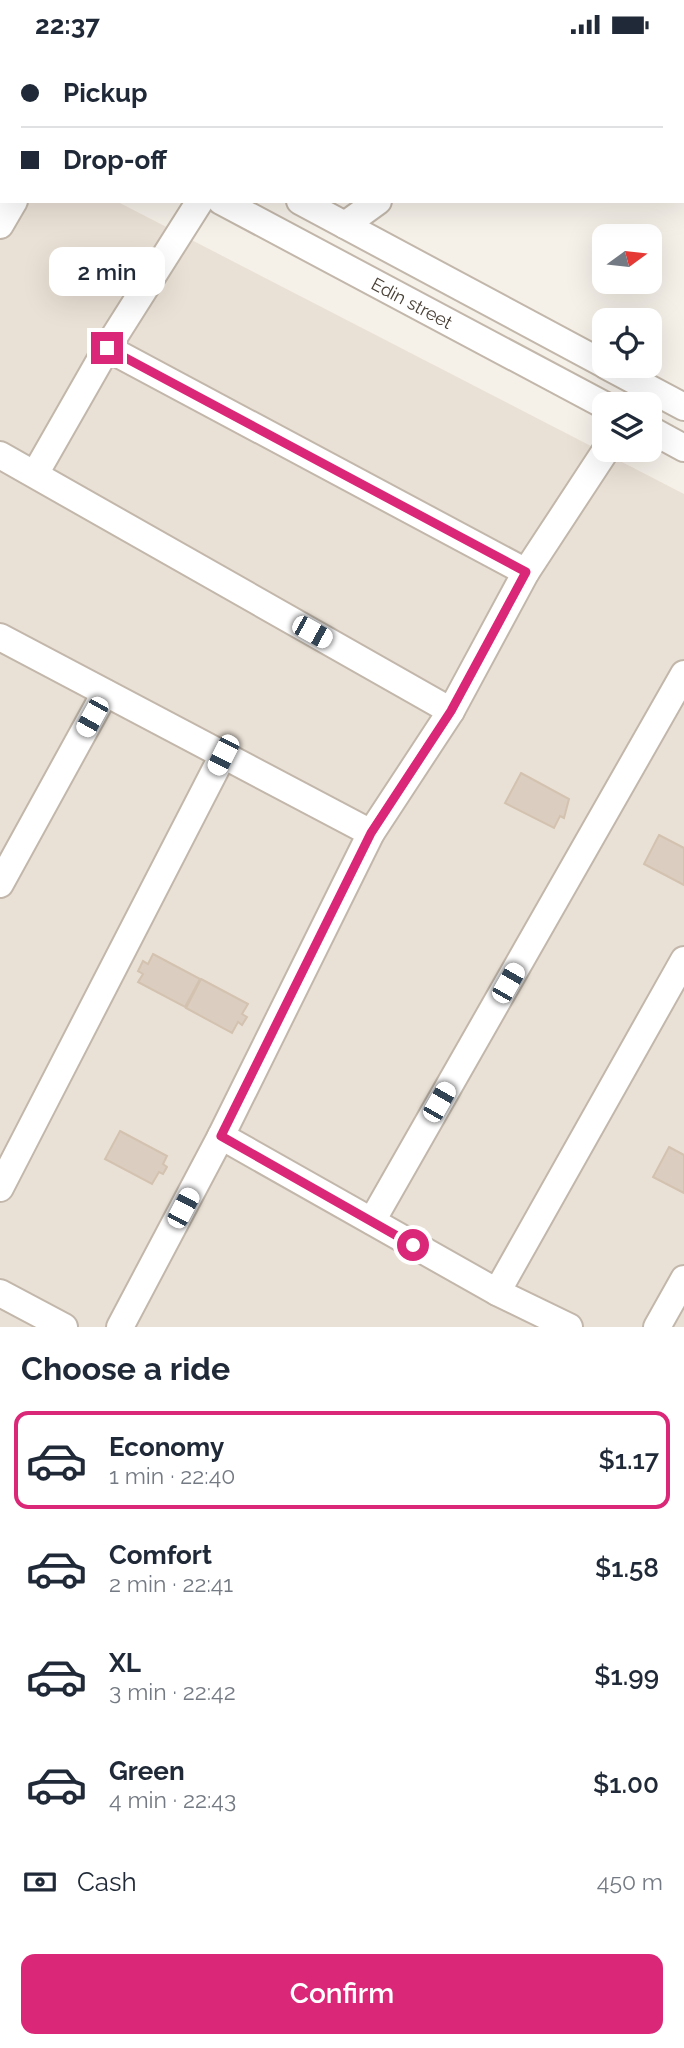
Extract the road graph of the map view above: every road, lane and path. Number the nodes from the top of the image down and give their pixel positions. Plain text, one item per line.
1 (13, 203) edge
2 (199, 203) edge
3 (225, 203) edge
4 (304, 203) edge
5 (375, 203) edge
6 (0, 225) edge
7 (345, 225) junction
8 (479, 297) junction
9 (476, 337) junction
10 (107, 348) junction
11 (592, 358) edge
12 (630, 378) edge
13 (592, 399) edge
14 (684, 407) edge
15 (662, 436) edge
16 (684, 448) edge
17 (0, 455) edge
18 (598, 462) edge
19 (34, 474) junction
20 (526, 572) junction
21 (0, 637) edge
22 (684, 674) edge
23 (105, 693) junction
24 (451, 711) junction
25 (223, 755) junction
26 (371, 833) junction
27 (0, 884) edge
28 (684, 960) edge
29 (221, 1136) junction
30 (0, 1188) edge
31 (372, 1221) junction
32 (684, 1279) edge
33 (497, 1291) junction
34 (0, 1293) edge
35 (64, 1327) edge
36 (120, 1327) edge
37 (569, 1327) edge
38 (657, 1327) edge

1 - 6 street
2 - 10 street
3 - 9 street, Edin street
4 - 7 street, Edin street
5 - 7 street
7 - 8 street, Edin street
8 - 9 street
8 - 11 street, Edin street
9 - 13 street, Edin street
10 - 19 street
10 - 20 street
12 - 14 street, Edin street
15 - 16 street
17 - 19 street
18 - 20 street
19 - 24 street
20 - 24 street
21 - 23 street
22 - 31 street
23 - 25 street
23 - 27 street
24 - 26 street
25 - 26 street
25 - 30 street
26 - 29 street
28 - 33 street
29 - 31 street
29 - 36 street
31 - 33 street
32 - 38 street
33 - 37 street
34 - 35 street

